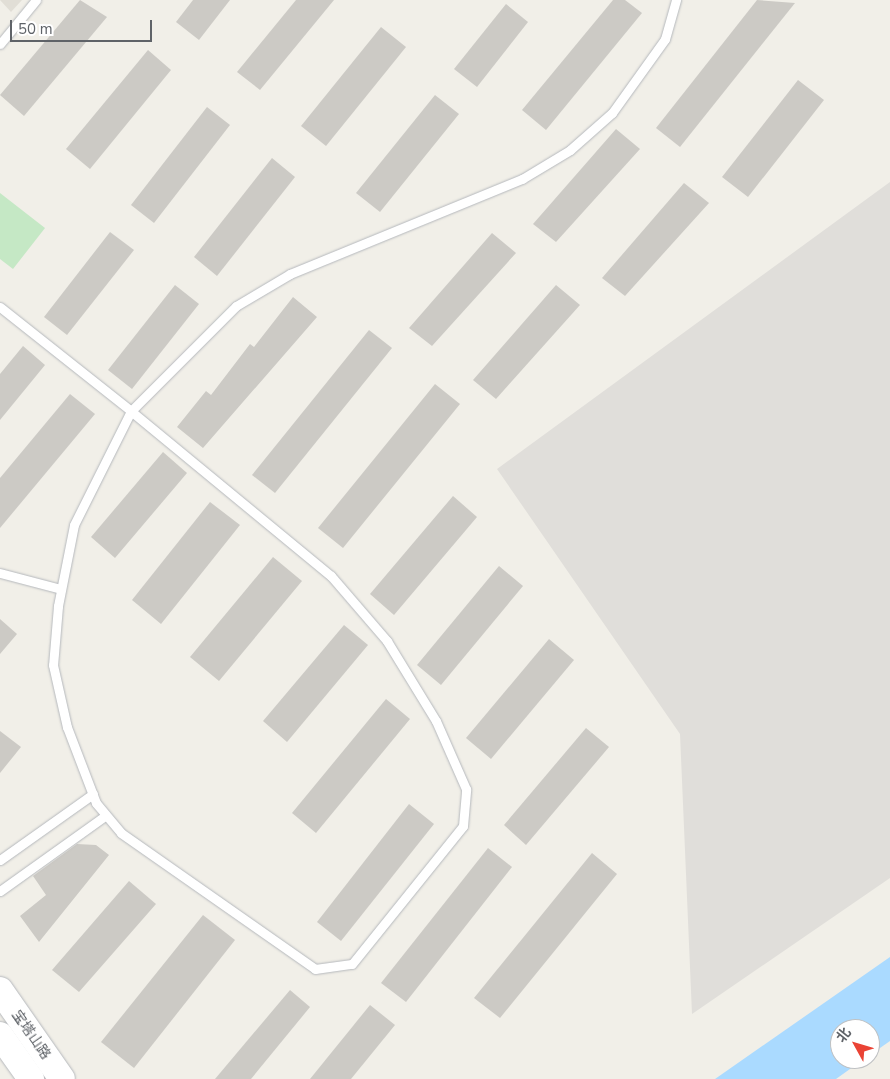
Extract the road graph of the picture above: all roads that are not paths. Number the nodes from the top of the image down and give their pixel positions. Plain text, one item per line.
1 (36, 0) edge
2 (676, 0) edge
3 (0, 44) edge
4 (0, 307) edge
5 (131, 411) junction
6 (0, 574) edge
7 (61, 589) junction
8 (93, 794) junction
9 (106, 815) junction
10 (0, 860) edge
11 (0, 892) edge
12 (0, 990) edge
13 (0, 1035) edge
14 (31, 1079) edge
15 (62, 1079) edge

1 - 3 lane
2 - 5 lane
4 - 5 lane
5 - 7 lane
5 - 9 lane
6 - 7 lane
7 - 8 lane
8 - 9 lane
8 - 10 lane
9 - 11 lane
12 - 15 street, 宝塔山路
13 - 14 street, 宝塔山路

